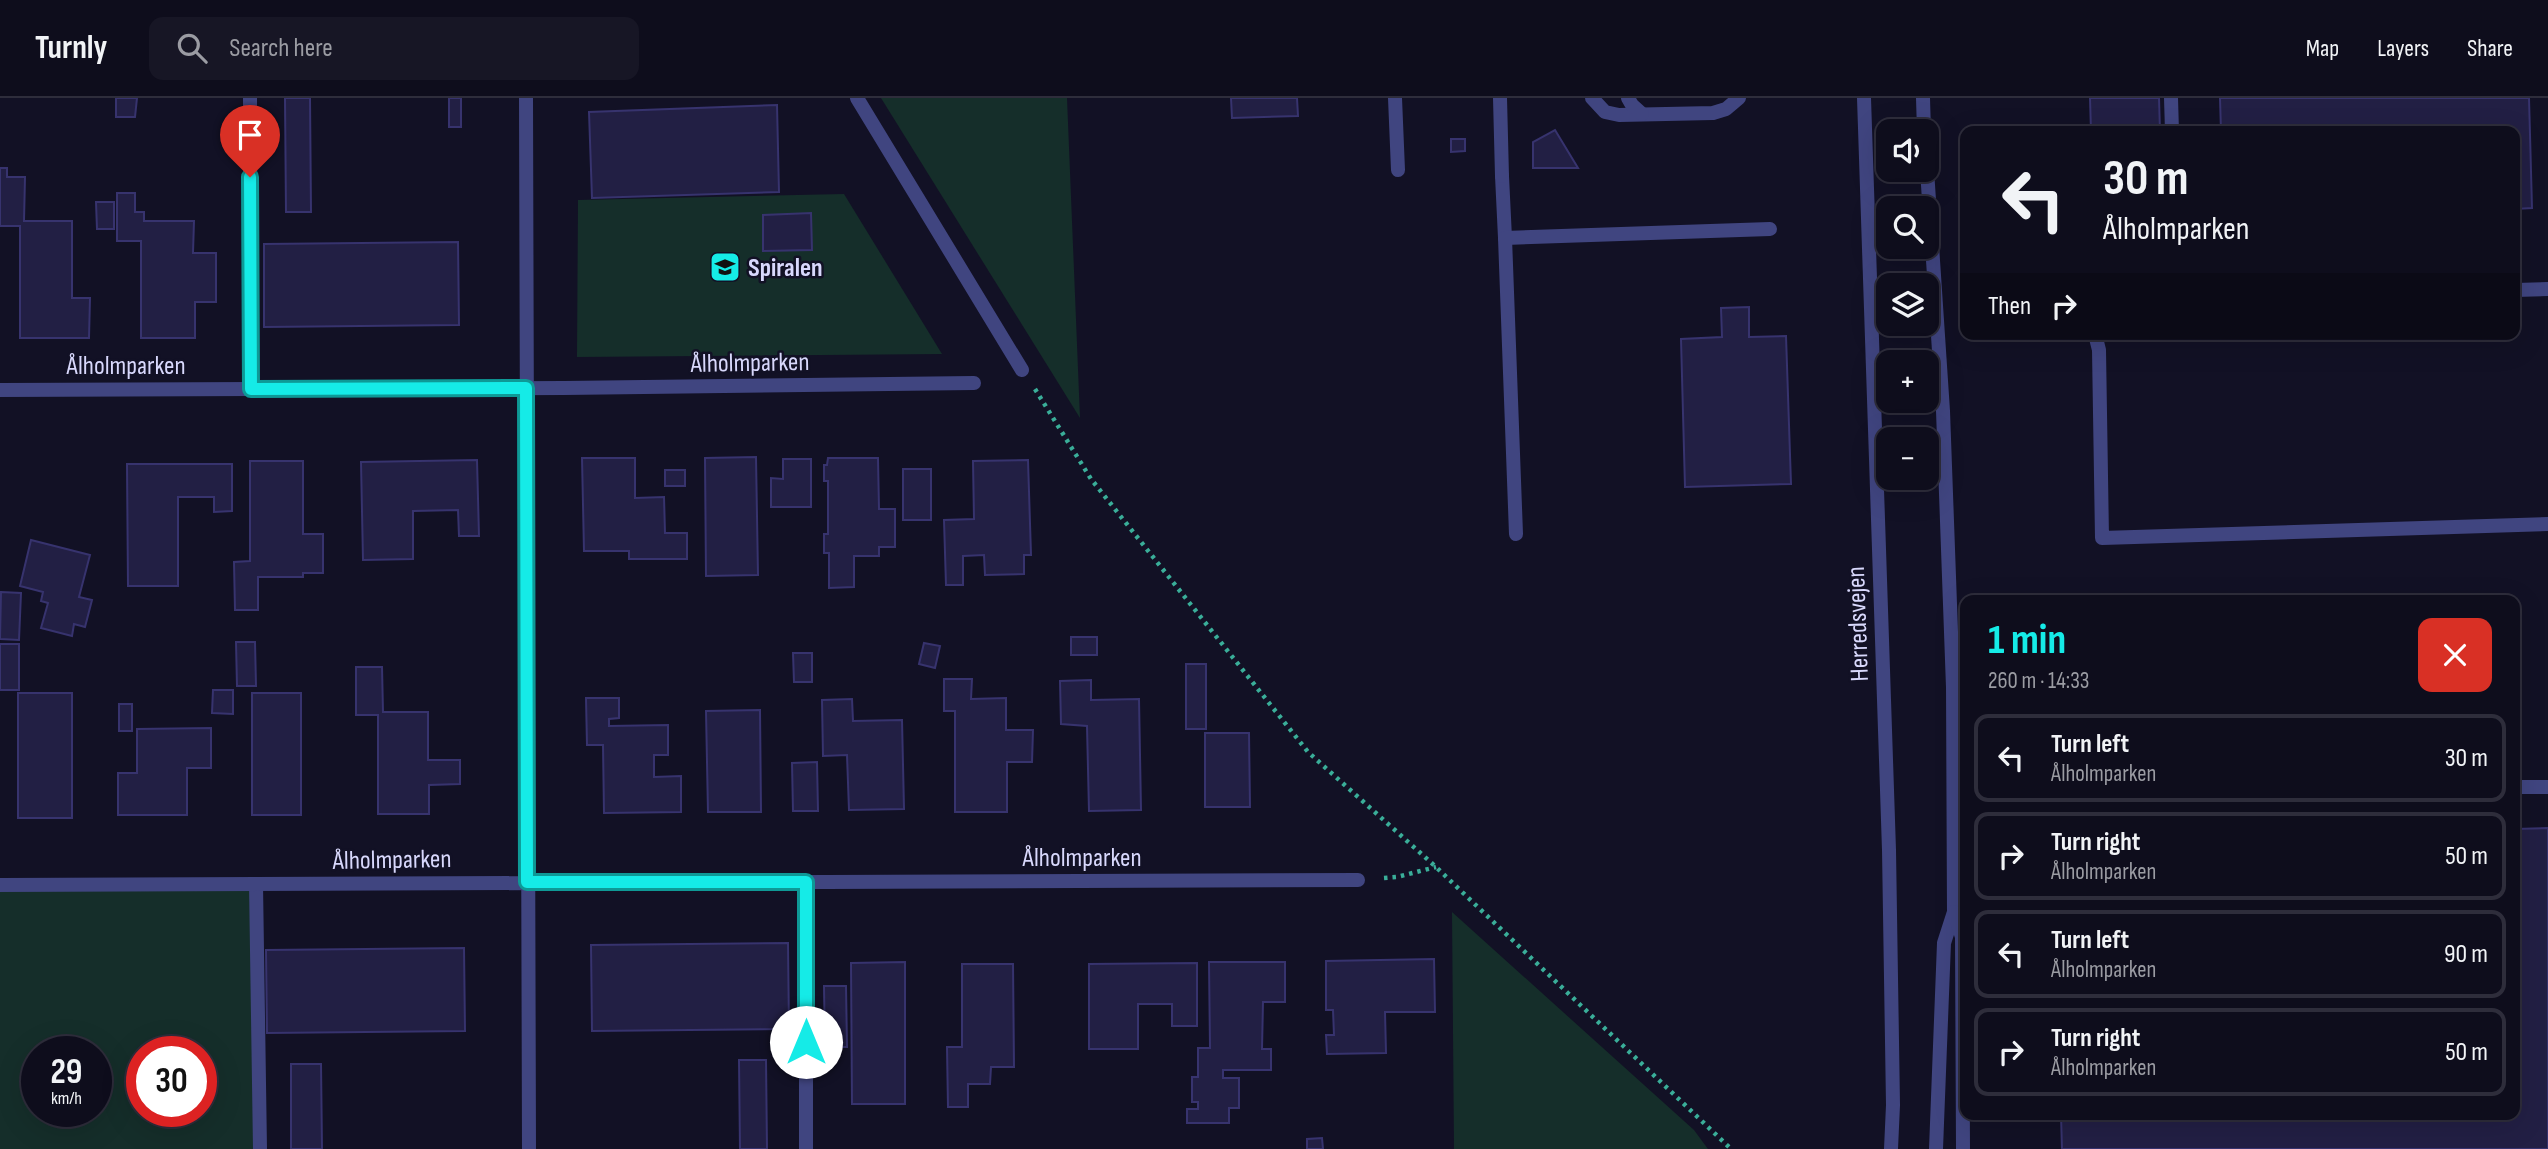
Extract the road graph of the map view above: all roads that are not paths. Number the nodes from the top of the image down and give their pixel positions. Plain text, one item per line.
1 (250, 98) edge
2 (526, 98) edge
3 (857, 98) edge
4 (1395, 98) edge
5 (1500, 98) edge
6 (1592, 98) edge
7 (1628, 98) edge
8 (1739, 98) edge
9 (1864, 98) edge
10 (1923, 98) edge
11 (2171, 98) edge
12 (1643, 114) junction
13 (1924, 119) edge
14 (2172, 126) edge
15 (1398, 170) dead end
16 (1928, 182) edge
17 (1770, 229) dead end
18 (1505, 238) junction
19 (2548, 289) edge
20 (2520, 290) edge
21 (2096, 340) edge
22 (1023, 370) road end
23 (974, 383) dead end
24 (526, 388) junction
25 (251, 389) junction
26 (0, 390) edge
27 (2548, 524) edge
28 (1517, 534) dead end
29 (2520, 787) edge
30 (2548, 787) edge
31 (1358, 880) road end
32 (527, 882) junction
33 (806, 882) junction
34 (256, 884) junction
35 (0, 885) edge
36 (1954, 912) junction
37 (1960, 931) edge
38 (1963, 1120) edge
39 (260, 1149) edge
40 (529, 1149) edge
41 (806, 1149) edge
42 (1891, 1149) edge
43 (1936, 1149) edge
44 (1963, 1149) edge

1 - 25 street
2 - 24 street
3 - 22 street
4 - 15 street
5 - 18 street
6 - 12 street
7 - 12 street
8 - 12 street
9 - 42 street, Herredsvejen
10 - 13 street
11 - 14 street
16 - 36 street
17 - 18 street
18 - 28 street
19 - 20 street
21 - 27 street
23 - 24 street, Ålholmparken
24 - 25 street, Ålholmparken
24 - 32 street
25 - 26 street, Ålholmparken
29 - 30 street
31 - 33 street, Ålholmparken
32 - 33 street, Ålholmparken
32 - 34 street, Ålholmparken
32 - 40 street
33 - 41 street
34 - 35 street, Ålholmparken
34 - 39 street
36 - 37 street
36 - 43 street
38 - 44 street

